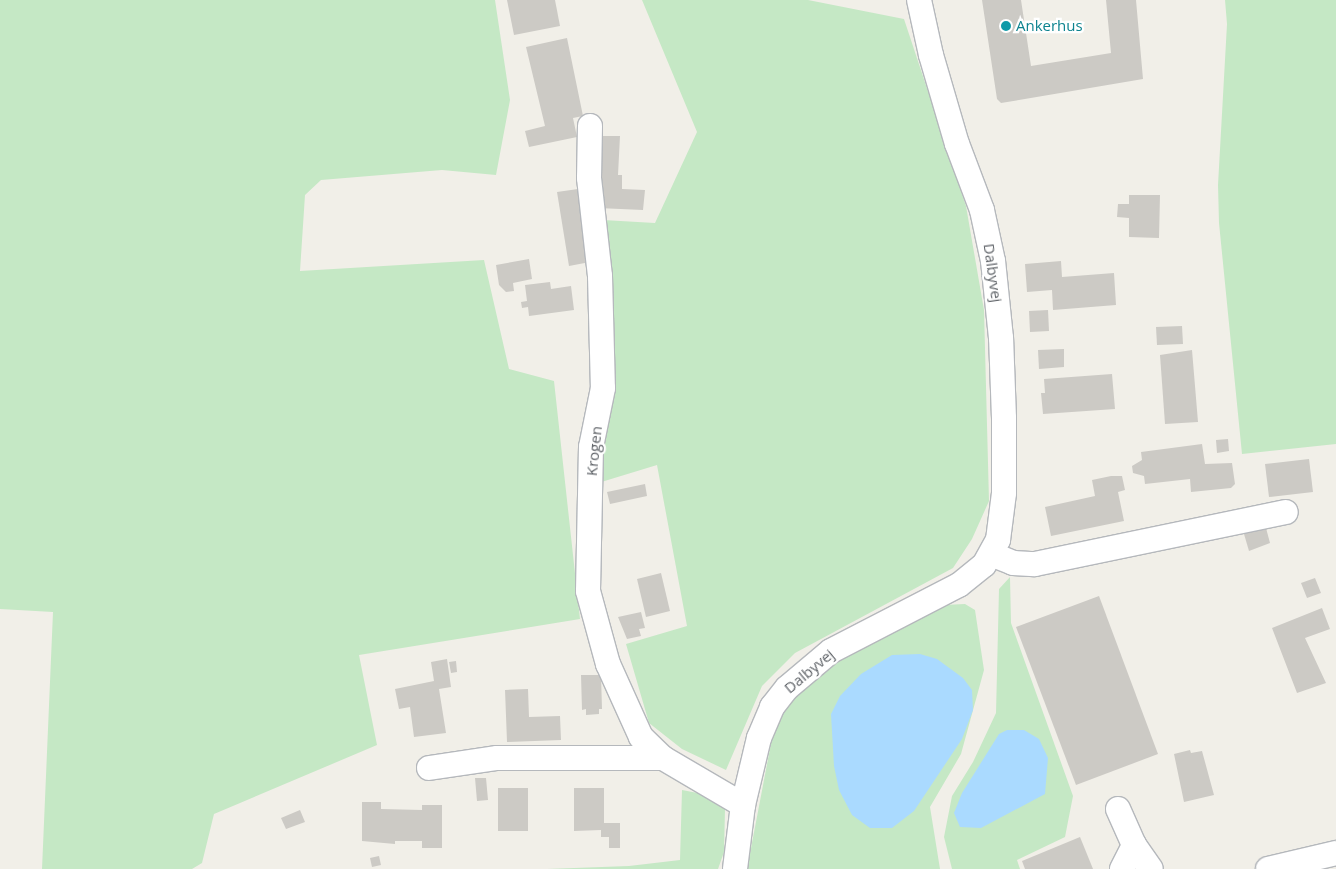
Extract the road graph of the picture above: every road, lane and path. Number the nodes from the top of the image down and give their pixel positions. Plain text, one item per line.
1 (919, 0) edge
2 (590, 126) dead end
3 (1286, 512) dead end
4 (991, 554) junction
5 (663, 758) junction
6 (429, 768) dead end
7 (743, 805) junction
8 (1118, 809) dead end
9 (1134, 846) junction
10 (1336, 853) edge
11 (735, 869) edge
12 (1122, 869) edge
13 (1151, 869) edge
14 (1268, 869) edge

1 - 4 street, Dalbyvej
2 - 5 street, Krogen
3 - 4 street
4 - 7 street, Dalbyvej
5 - 6 street
5 - 7 street, Krogen
7 - 11 street, Dalbyvej
8 - 9 street
9 - 12 street
9 - 13 street
10 - 14 street

